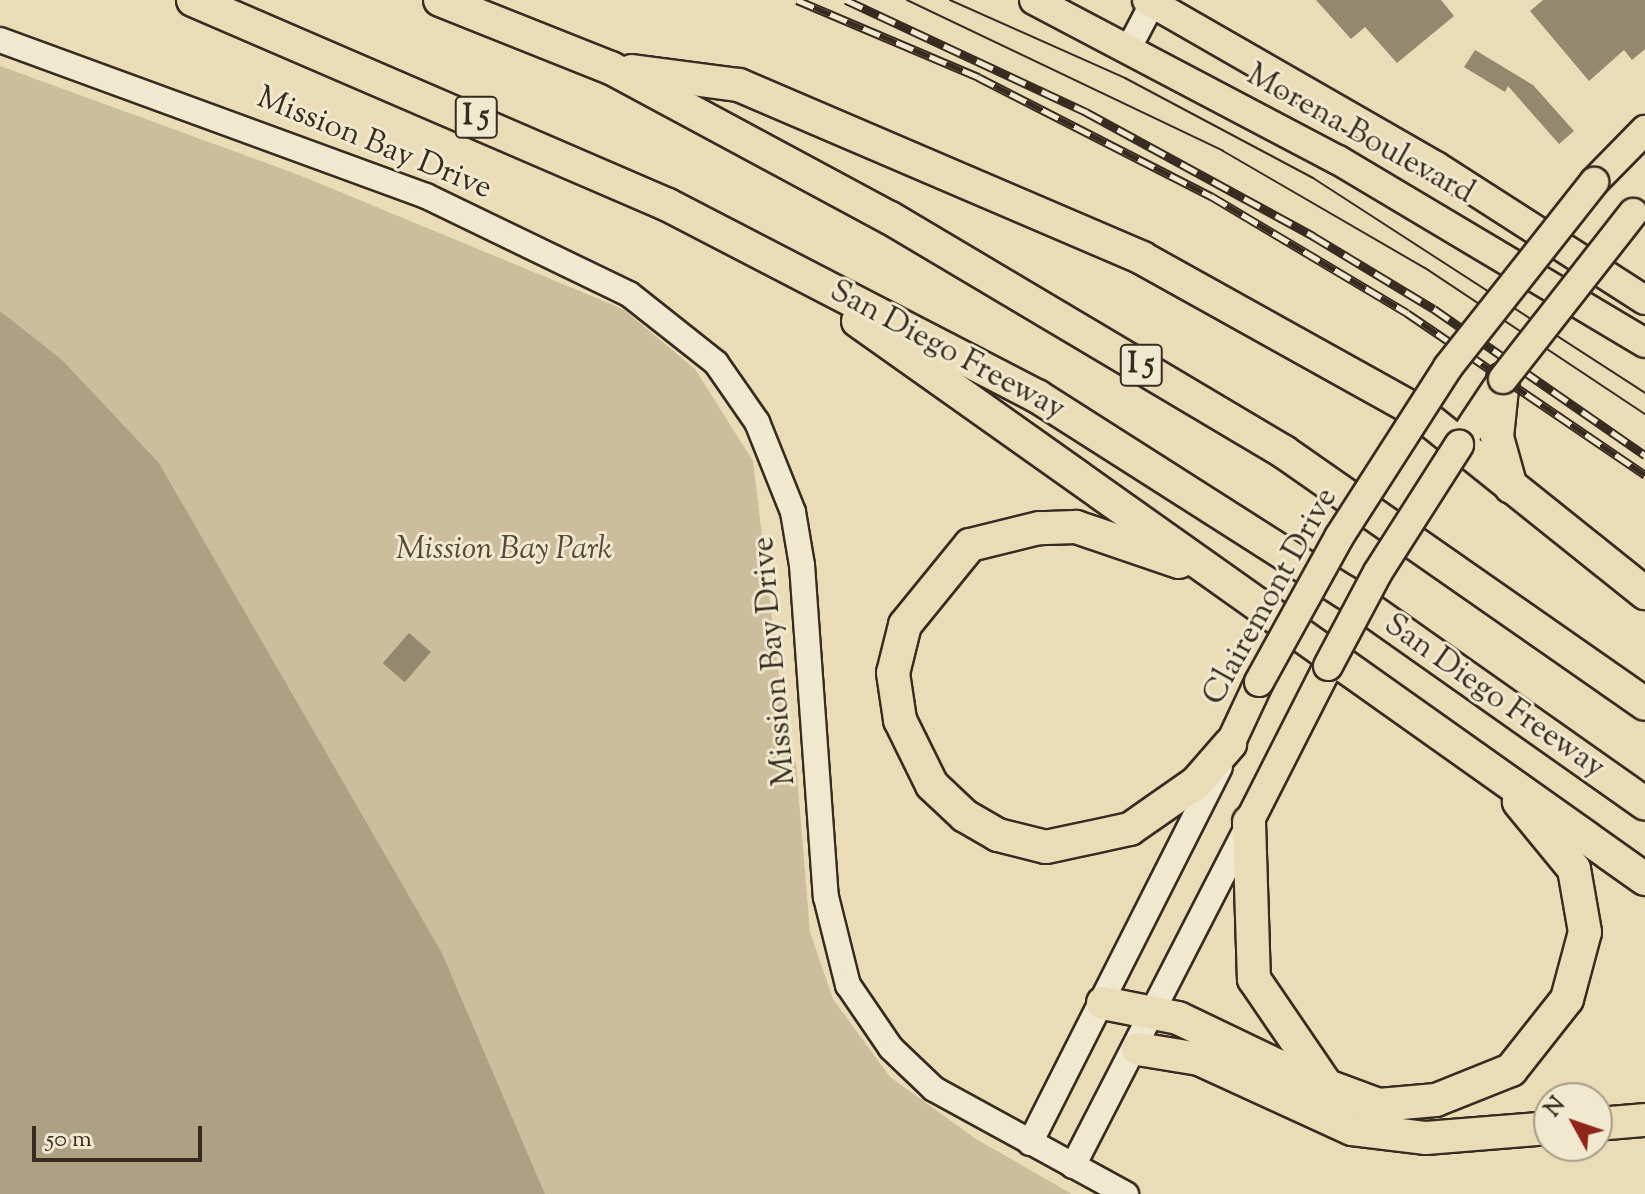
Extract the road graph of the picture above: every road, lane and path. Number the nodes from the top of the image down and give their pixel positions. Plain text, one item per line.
1 (193, 0) edge
2 (440, 0) edge
3 (1034, 0) edge
4 (1151, 1) edge
5 (0, 40) edge
6 (1130, 46) junction
7 (611, 68) junction
8 (1645, 130) edge
9 (1639, 208) edge
10 (753, 246) junction
11 (1645, 300) edge
12 (1645, 343) edge
13 (1503, 379) junction
14 (1419, 412) junction
15 (1459, 445) junction
16 (1511, 487) junction
17 (1219, 578) junction
18 (1645, 593) edge
19 (1645, 704) edge
20 (1446, 733) junction
21 (1230, 744) junction
22 (1645, 804) edge
23 (1249, 822) junction
24 (1645, 879) edge
25 (1103, 1003) junction
26 (1156, 1016) junction
27 (1138, 1049) junction
28 (1327, 1086) junction
29 (1645, 1120) edge
30 (1613, 1123) edge
31 (1533, 1129) edge
32 (1030, 1143) junction
33 (1073, 1166) junction
34 (1126, 1194) edge

1 - 10 highway, San Diego Freeway / I 5
2 - 7 highway, I 5
3 - 6 main road, Morena Boulevard
4 - 6 main road
4 - 11 main road, Morena Boulevard
5 - 32 main road, Mission Bay Drive
6 - 12 main road, Morena Boulevard
7 - 14 highway
7 - 19 highway, I 5
8 - 14 main road, Clairemont Drive, bridge
9 - 13 main road, bridge
10 - 17 highway
10 - 22 highway, San Diego Freeway / I 5
13 - 15 main road
13 - 16 highway
14 - 15 highway
14 - 21 main road, Clairemont Drive, bridge
15 - 16 highway
15 - 23 main road, bridge
16 - 18 highway
17 - 20 highway
17 - 21 highway
20 - 24 highway
20 - 28 highway
21 - 25 main road, Clairemont Drive
23 - 26 main road
23 - 28 highway
25 - 26 highway
25 - 32 main road, Clairemont Drive
26 - 27 main road
26 - 28 highway
27 - 31 highway
27 - 33 main road
29 - 30 highway
32 - 33 main road, Mission Bay Drive
33 - 34 main road, Mission Bay Drive

